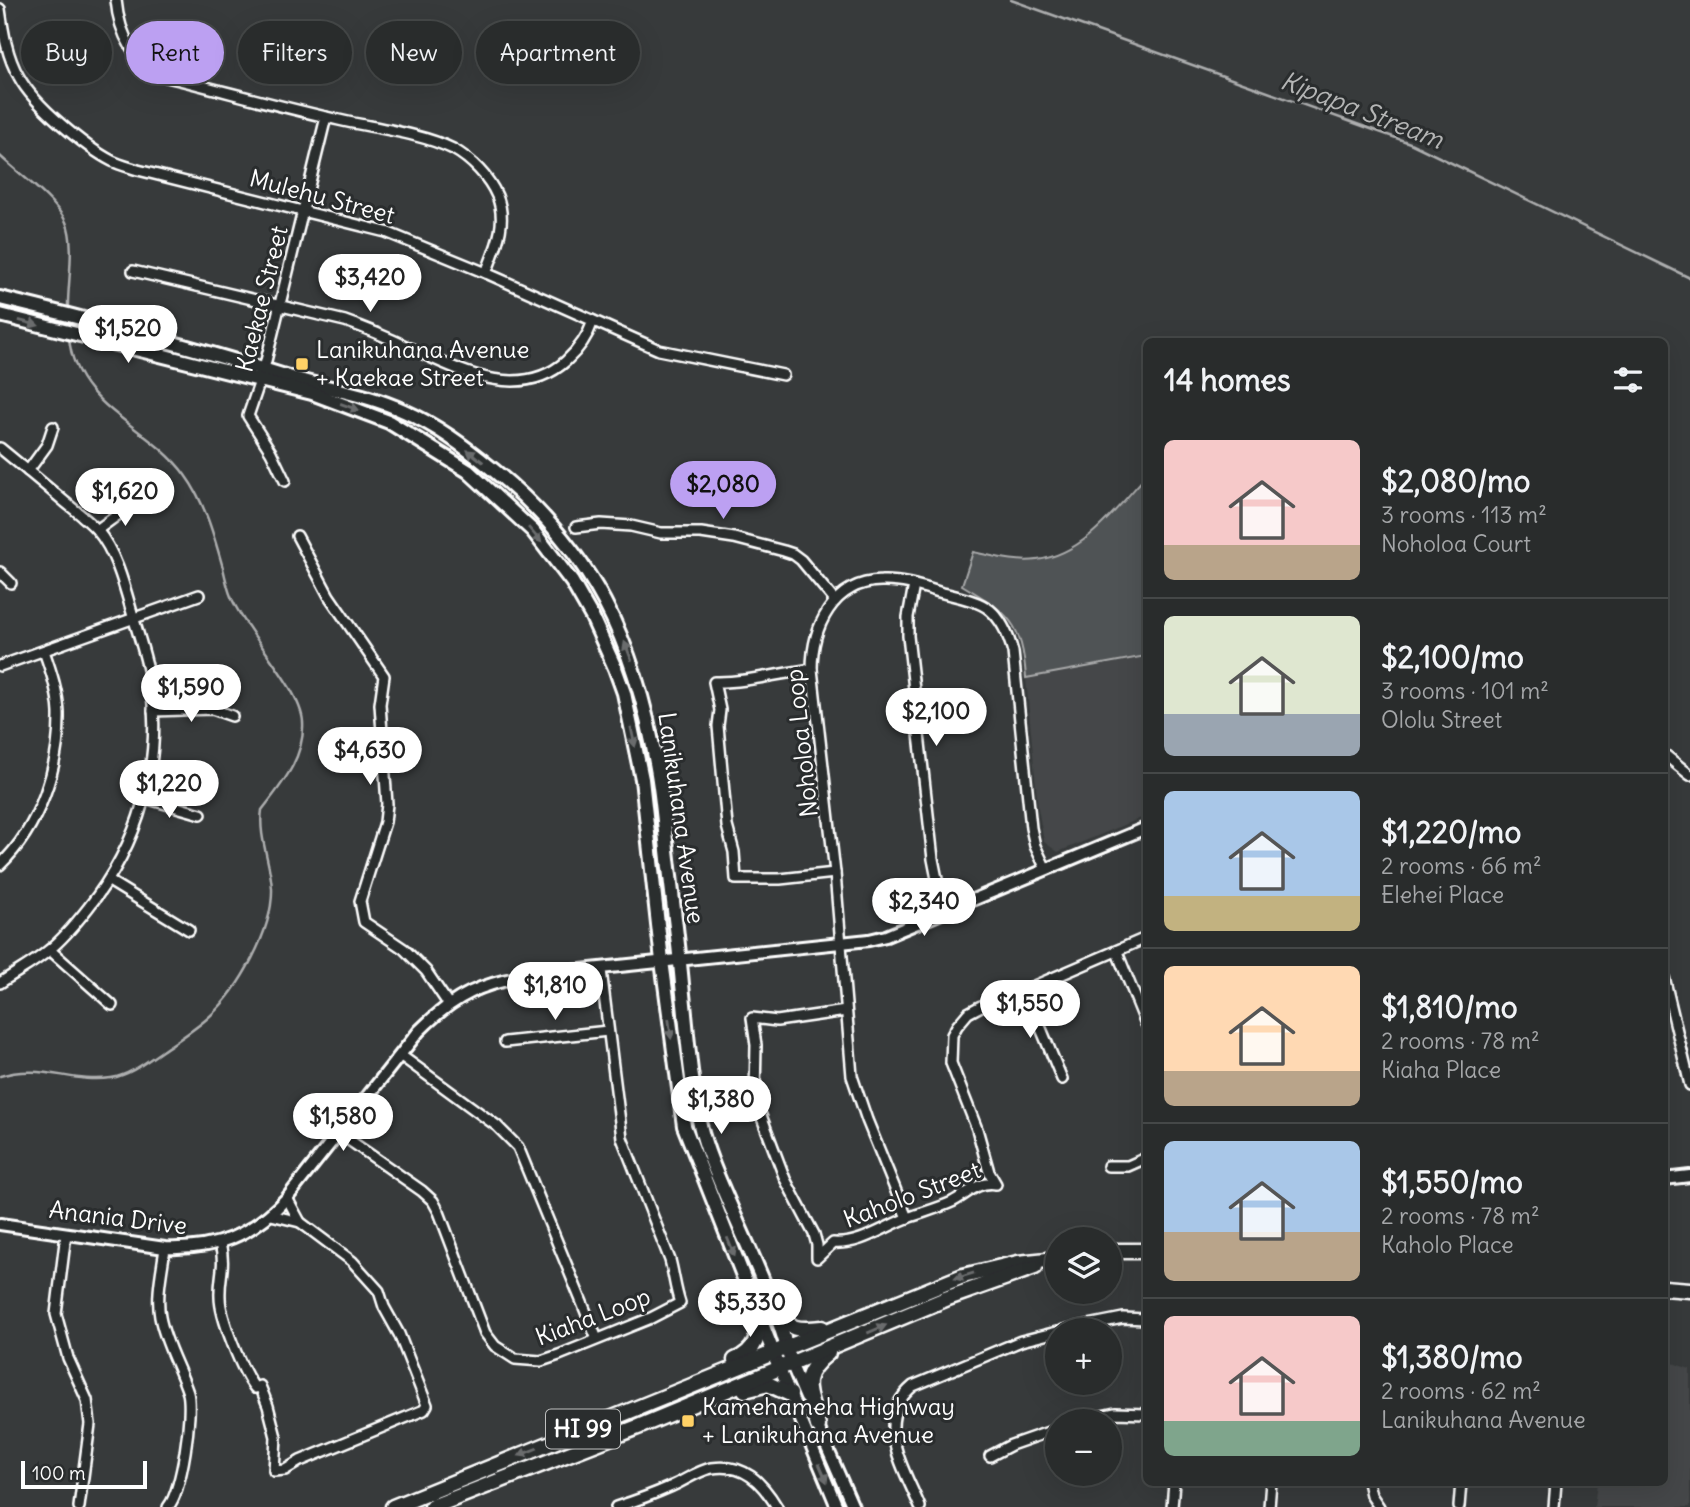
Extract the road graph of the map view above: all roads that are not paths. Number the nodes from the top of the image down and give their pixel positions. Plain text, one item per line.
1 (116, 0) edge
2 (0, 9) edge
3 (326, 117) junction
4 (304, 211) junction
5 (133, 271) dead end
6 (486, 273) junction
7 (0, 298) edge
8 (279, 306) junction
9 (0, 316) edge
10 (593, 321) junction
11 (262, 374) junction
12 (783, 375) dead end
13 (53, 427) dead end
14 (0, 448) edge
15 (28, 471) junction
16 (285, 481) dead end
17 (141, 504) dead end
18 (576, 527) dead end
19 (97, 530) junction
20 (297, 536) dead end
21 (0, 572) edge
22 (11, 583) dead end
23 (914, 585) junction
24 (199, 595) dead end
25 (835, 601) junction
26 (133, 619) junction
27 (44, 651) junction
28 (0, 666) edge
29 (812, 669) junction
30 (153, 711) junction
31 (232, 716) dead end
32 (1668, 757) edge
33 (1690, 775) edge
34 (145, 798) junction
35 (201, 814) dead end
36 (1143, 829) edge
37 (0, 864) edge
38 (1046, 869) junction
39 (835, 873) junction
40 (109, 881) junction
41 (947, 911) junction
42 (189, 930) dead end
43 (1143, 939) edge
44 (841, 943) junction
45 (50, 950) junction
46 (1117, 952) junction
47 (680, 959) junction
48 (662, 961) junction
49 (601, 970) junction
50 (0, 983) edge
51 (1025, 990) junction
52 (1668, 994) edge
53 (112, 1005) dead end
54 (449, 1005) junction
55 (846, 1011) junction
56 (1143, 1017) edge
57 (608, 1031) junction
58 (505, 1042) dead end
59 (400, 1055) junction
60 (1062, 1079) dead end
61 (1690, 1085) edge
62 (339, 1133) junction
63 (1143, 1159) edge
64 (1108, 1166) dead end
65 (1690, 1176) edge
66 (1668, 1179) edge
67 (287, 1198) junction
68 (271, 1215) junction
69 (907, 1218) junction
70 (300, 1222) junction
71 (0, 1224) edge
72 (66, 1234) junction
73 (220, 1243) junction
74 (165, 1248) junction
75 (1122, 1251) edge
76 (1143, 1251) edge
77 (1045, 1260) edge
78 (1045, 1263) edge
79 (1668, 1288) edge
80 (1690, 1290) edge
81 (774, 1310) junction
82 (758, 1313) junction
83 (1122, 1318) edge
84 (1143, 1319) edge
85 (837, 1325) junction
86 (1045, 1336) edge
87 (597, 1339) junction
88 (839, 1345) junction
89 (780, 1350) junction
90 (785, 1365) junction
91 (790, 1394) junction
92 (1122, 1413) edge
93 (1143, 1414) edge
94 (597, 1423) junction
95 (818, 1426) junction
96 (638, 1427) junction
97 (1045, 1433) edge
98 (990, 1456) dead end
99 (1174, 1486) edge
100 (1271, 1486) edge
101 (1369, 1486) edge
102 (1461, 1486) edge
103 (1556, 1486) edge
104 (79, 1507) edge
105 (168, 1507) edge
106 (393, 1507) edge
107 (432, 1507) edge
108 (616, 1507) edge
109 (777, 1507) edge
110 (837, 1507) edge
111 (853, 1507) edge
112 (920, 1507) edge
113 (1172, 1507) edge
114 (1269, 1507) edge
115 (1379, 1507) edge
116 (1459, 1507) edge
117 (1554, 1507) edge

1 - 3 street
2 - 4 street, Mulehu Street
3 - 4 street, Kaekae Street
3 - 6 street
4 - 6 street, Mulehu Street
4 - 8 street, Kaekae Street
5 - 8 street
6 - 10 street, Mulehu Street
7 - 11 main road, Lanikuhana Avenue
8 - 10 street
8 - 11 street, Kaekae Street
9 -> 11 main road, Lanikuhana Avenue
10 - 12 street, Mulehu Street
11 - 16 street, Kaekae Street
47 -> 11 main road, Lanikuhana Avenue
11 -> 48 main road, Lanikuhana Avenue
13 - 15 street
14 - 15 street
15 - 19 street
17 - 19 street
18 - 25 street
19 - 26 street
20 - 54 street
21 - 22 street
23 - 25 street, Noholoa Loop
23 - 38 street, Noholoa Loop
23 - 41 street
24 - 26 street
25 - 29 street, Noholoa Loop
26 - 27 street
26 - 30 street
27 - 28 street
27 - 37 street
29 - 39 street, Noholoa Loop
29 - 39 street
30 - 31 street
30 - 34 street
32 - 33 street
34 - 35 street
34 - 40 street
36 - 38 street, Anania Drive
38 - 41 street, Anania Drive
39 - 44 street, Noholoa Loop
40 - 42 street
40 - 45 street
41 - 44 street, Anania Drive
43 - 46 street, Kaholo Street
44 - 47 street, Anania Drive
44 - 55 street, Noholoa Loop
45 - 50 street
45 - 53 street
46 - 51 street, Kaholo Street
46 - 56 street
47 - 48 street, Anania Drive
47 - 81 main road, Lanikuhana Avenue
48 - 49 street, Anania Drive
48 -> 82 main road, Lanikuhana Avenue
49 - 54 street, Anania Drive
49 - 57 street, Kiaha Loop
51 - 60 street
51 - 69 street, Kaholo Street
52 - 61 street
54 - 59 street, Anania Drive
55 - 69 street, Noholoa Loop
55 - 69 street, Kaholo Street
57 - 58 street
57 - 87 street, Kiaha Loop
59 - 62 street, Anania Drive
59 - 87 street
62 - 67 street, Anania Drive
62 - 87 street, Kiaha Loop
63 - 64 street
65 - 66 street
67 - 68 street, Anania Drive
67 - 70 street
68 - 70 street
68 - 73 street, Anania Drive
70 - 73 street
71 - 72 street, Anania Drive
72 - 74 street, Anania Drive
72 - 104 street
73 - 74 street, Anania Drive
74 - 105 street
75 - 76 main road
77 -> 85 main road, HI 99
88 -> 78 main road, HI 99
79 - 80 main road
81 - 85 main road
81 - 89 main road, Lanikuhana Avenue
82 - 89 main road, Lanikuhana Avenue
82 - 94 main road
83 - 84 street
85 - 89 main road, HI 99
86 - 112 street
88 - 90 main road, HI 99
88 - 95 main road
89 - 90 main road, Lanikuhana Avenue
89 - 94 main road, HI 99
90 - 91 street, Lanikuhana Avenue
90 - 95 street, Lanikuhana Avenue
90 - 96 main road, HI 99
91 - 96 main road
91 -> 110 street, Lanikuhana Avenue
92 - 93 street
94 -> 106 main road, HI 99
95 - 111 street, Lanikuhana Avenue
96 - 107 main road, HI 99
97 - 98 street
99 - 113 street
100 - 114 street
101 - 115 street
102 - 116 street
103 - 117 street
108 - 109 street

